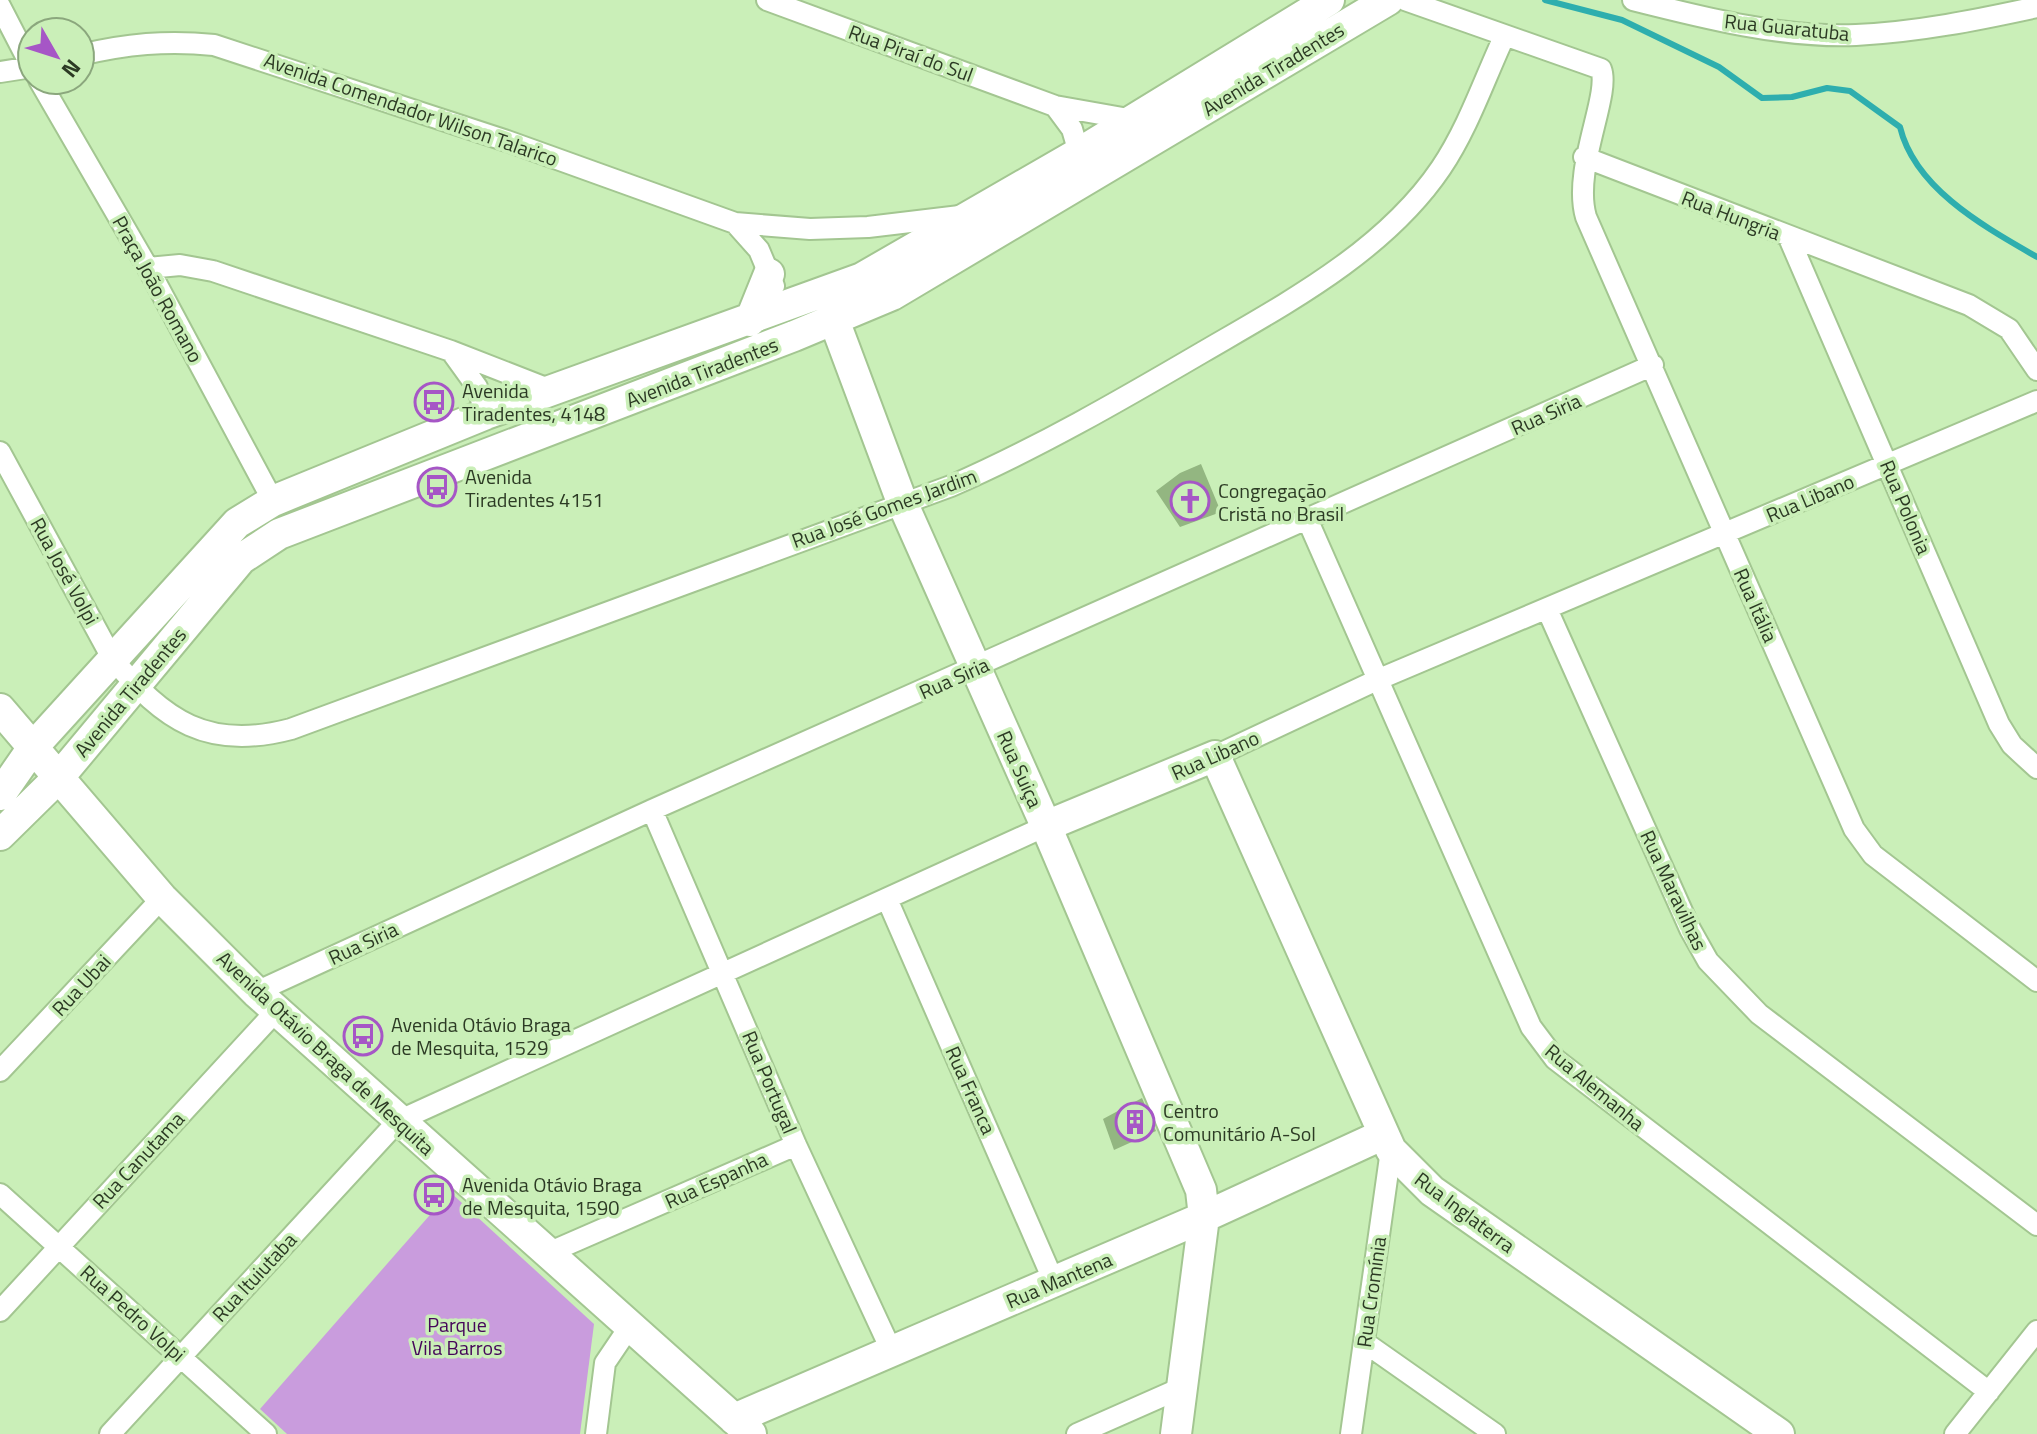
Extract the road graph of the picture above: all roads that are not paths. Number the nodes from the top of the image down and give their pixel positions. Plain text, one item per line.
1 (767, 0) edge
2 (1329, 0) edge
3 (1388, 0) edge
4 (1405, 0) edge
5 (1633, 0) edge
6 (0, 6) edge
7 (2037, 7) edge
8 (1301, 10) edge
9 (16, 36) edge
10 (1504, 37) junction
11 (96, 51) edge
12 (48, 96) edge
13 (1055, 106) junction
14 (1134, 120) junction
15 (1079, 153) junction
16 (1584, 157) junction
17 (972, 214) junction
18 (735, 223) junction
19 (1789, 238) junction
20 (148, 268) junction
21 (769, 274) junction
22 (834, 320) junction
23 (750, 321) junction
24 (788, 323) junction
25 (451, 351) junction
26 (1653, 365) junction
27 (2037, 370) edge
28 (551, 390) junction
29 (2037, 401) edge
30 (486, 414) junction
31 (0, 452) edge
32 (1888, 465) junction
33 (273, 501) junction
34 (902, 502) junction
35 (1308, 521) junction
36 (1725, 535) junction
37 (1547, 609) junction
38 (112, 658) junction
39 (975, 669) junction
40 (1377, 680) junction
41 (135, 686) junction
42 (0, 709) edge
43 (34, 746) junction
44 (1215, 756) junction
45 (2037, 768) edge
46 (60, 776) junction
47 (0, 795) edge
48 (652, 810) junction
49 (1046, 826) junction
50 (0, 835) edge
51 (162, 898) junction
52 (887, 899) junction
53 (722, 971) junction
54 (2037, 981) edge
55 (266, 1001) junction
56 (0, 1071) edge
57 (398, 1121) junction
58 (1386, 1142) junction
59 (796, 1145) junction
60 (0, 1194) edge
61 (1204, 1217) junction
62 (2037, 1225) edge
63 (59, 1246) junction
64 (548, 1253) junction
65 (1054, 1282) junction
66 (0, 1311) edge
67 (630, 1326) junction
68 (2037, 1331) edge
69 (1364, 1342) junction
70 (892, 1352) junction
71 (181, 1356) junction
72 (1181, 1388) junction
73 (1989, 1392) junction
74 (743, 1427) edge
75 (110, 1434) edge
76 (266, 1434) edge
77 (596, 1434) edge
78 (1077, 1434) edge
79 (1176, 1434) edge
80 (1351, 1434) edge
81 (1495, 1434) edge
82 (1779, 1434) edge
83 (1955, 1434) edge

1 - 13 street, Rua Piraí do Sul
2 - 8 main road, Avenida Tiradentes
3 - 22 main road, Avenida Tiradentes
4 - 10 street
5 - 7 street, Rua Guaratuba
6 - 9 street
8 - 14 main road, Avenida Tiradentes
10 - 16 street
10 - 34 street, Rua José Gomes Jardim
11 - 18 street, Avenida Comendador Wilson Talarico
12 - 20 street, Praça João Romano
13 - 14 street, Rua Piraí do Sul
13 - 15 street
14 - 15 main road, Avenida Tiradentes
15 - 17 main road, Avenida Tiradentes
16 - 19 street, Rua Hungria
16 - 26 street, Rua Itália
17 - 18 street, Avenida Comendador Wilson Talarico
17 - 24 main road, Avenida Tiradentes
18 - 21 street
19 - 27 street, Rua Hungria
19 - 32 street, Rua Polonia
20 - 25 street
20 - 33 street, Praça João Romano
21 - 23 main road
21 - 24 street
22 - 24 main road, Avenida Tiradentes
22 - 34 main road, Rua Suiça
23 - 24 main road, Avenida Tiradentes
23 - 28 main road, Avenida Tiradentes
24 - 41 main road, Avenida Tiradentes
25 - 28 street
25 - 30 street
26 - 35 street, Rua Siria
26 - 36 street, Rua Itália
28 - 30 main road, Avenida Tiradentes
29 - 32 street, Rua Libano
30 - 33 main road, Avenida Tiradentes
31 - 38 street, Rua José Volpi
32 - 36 street, Rua Libano
32 - 45 street, Rua Polonia
33 - 38 main road, Avenida Tiradentes
34 - 39 main road, Rua Suiça
34 - 41 street, Rua José Gomes Jardim
35 - 39 street, Rua Siria
35 - 40 street, Rua Alemanha
36 - 37 street, Rua Libano
36 - 54 street, Rua Itália
37 - 40 street, Rua Libano
37 - 62 street, Rua Maravilhas
38 - 41 street, Rua José Volpi
38 - 43 main road, Avenida Tiradentes
39 - 48 street, Rua Siria
39 - 49 main road, Rua Suiça
40 - 44 street, Rua Libano
40 - 73 street, Rua Alemanha
41 - 46 main road, Avenida Tiradentes
42 - 43 main road, Avenida Otávio Braga de Mesquita
43 - 46 main road, Avenida Otávio Braga de Mesquita
43 - 47 main road, Avenida Tiradentes
44 - 49 main road, Rua Libano
44 - 58 main road, Rua Inglaterra
46 - 50 main road, Avenida Tiradentes
46 - 51 main road, Avenida Otávio Braga de Mesquita
48 - 53 street, Rua Portugal
48 - 55 street, Rua Siria
49 - 52 street, Rua Libano
49 - 61 main road, Rua Suiça
51 - 55 main road, Avenida Otávio Braga de Mesquita
51 - 56 street, Rua Ubai
52 - 53 street, Rua Libano
52 - 65 street, Rua Franca
53 - 57 street, Rua Libano
53 - 59 street, Rua Portugal
55 - 57 main road, Avenida Otávio Braga de Mesquita
55 - 63 street, Rua Canutama
57 - 64 main road, Avenida Otávio Braga de Mesquita
57 - 71 street, Rua Ituiutaba
58 - 61 main road, Rua Mantena
58 - 69 street, Rua Cromínia
58 - 82 main road, Rua Inglaterra
59 - 64 street, Rua Espanha
59 - 70 street, Rua Portugal
60 - 63 street, Rua Pedro Volpi
61 - 65 main road, Rua Mantena
61 - 72 main road, Rua Suiça
63 - 66 street, Rua Canutama
63 - 71 street, Rua Pedro Volpi
64 - 67 main road, Avenida Otávio Braga de Mesquita
65 - 70 main road, Rua Mantena
67 - 74 main road, Avenida Otávio Braga de Mesquita
67 - 77 street
68 - 73 street
69 - 80 street, Rua Cromínia
69 - 81 street
70 - 74 main road, Rua Mantena
71 - 75 street, Rua Ituiutaba
71 - 76 street, Rua Pedro Volpi
72 - 78 street
72 - 79 main road, Rua Suiça
73 - 83 street

